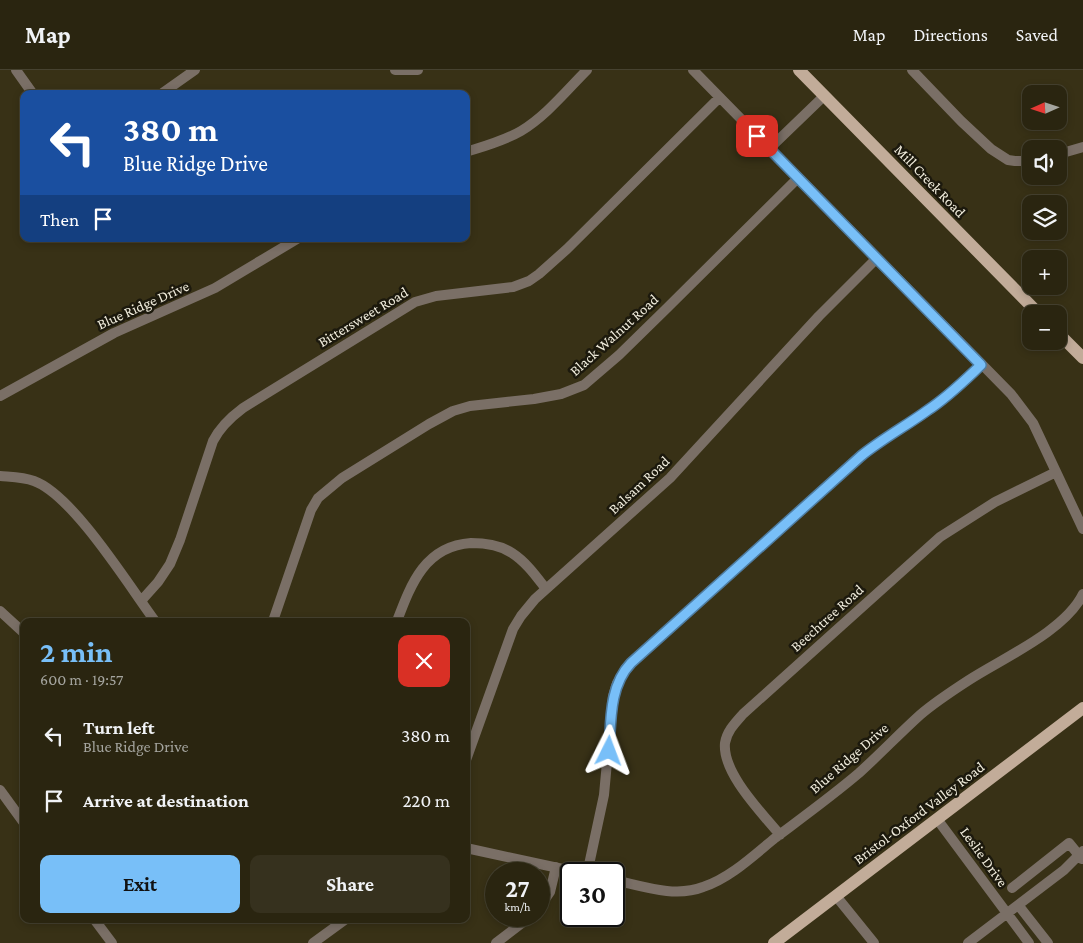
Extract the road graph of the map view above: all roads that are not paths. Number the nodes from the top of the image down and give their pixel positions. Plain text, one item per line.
1 (16, 70) edge
2 (195, 70) edge
3 (395, 70) edge
4 (418, 70) edge
5 (587, 70) edge
6 (693, 70) edge
7 (799, 70) edge
8 (912, 70) edge
9 (30, 90) edge
10 (167, 90) edge
11 (824, 96) junction
12 (719, 98) junction
13 (1083, 147) edge
14 (770, 149) junction
15 (470, 151) edge
16 (1067, 152) edge
17 (1022, 161) edge
18 (798, 178) junction
19 (292, 242) edge
20 (878, 258) junction
21 (1030, 305) edge
22 (1067, 342) edge
23 (1083, 358) edge
24 (981, 365) junction
25 (0, 396) edge
26 (1056, 472) junction
27 (0, 476) edge
28 (1083, 529) edge
29 (546, 588) junction
30 (1083, 595) edge
31 (140, 601) junction
32 (0, 610) edge
33 (153, 618) edge
34 (274, 618) edge
35 (398, 618) edge
36 (20, 629) edge
37 (1083, 708) edge
38 (470, 749) edge
39 (0, 790) edge
40 (20, 817) edge
41 (937, 819) junction
42 (780, 835) junction
43 (470, 849) edge
44 (1082, 855) edge
45 (589, 862) edge
46 (556, 867) junction
47 (560, 868) edge
48 (625, 882) edge
49 (1012, 888) dead end
50 (550, 892) edge
51 (836, 896) junction
52 (1019, 906) junction
53 (1006, 913) junction
54 (97, 923) edge
55 (340, 923) edge
56 (517, 927) edge
57 (112, 943) edge
58 (313, 943) edge
59 (496, 943) edge
60 (774, 943) edge
61 (874, 943) edge
62 (968, 943) edge
63 (1028, 943) edge
64 (1048, 943) edge

1 - 9 street
2 - 10 street
3 - 4 street
5 - 15 street
6 - 12 street
7 - 11 main road, Mill Creek Road
8 - 17 street
11 - 14 street
11 - 21 main road, Mill Creek Road
12 - 14 street
12 - 31 street, Bittersweet Road
13 - 16 street
14 - 18 street
18 - 20 street
18 - 34 street, Black Walnut Road
19 - 25 street, Blue Ridge Drive
20 - 24 street
20 - 29 street, Balsam Road
22 - 23 main road
24 - 26 street
24 - 45 street
26 - 28 street
26 - 42 street, Beechtree Road
27 - 31 street
29 - 35 street
29 - 38 street, Balsam Road
30 - 42 street, Blue Ridge Drive
31 - 33 street
32 - 36 street
37 - 41 main road, Bristol-Oxford Valley Road
39 - 40 street
41 - 51 main road, Bristol-Oxford Valley Road
41 - 53 street, Leslie Drive
42 - 48 street, Blue Ridge Drive
43 - 46 street
44 - 49 street
44 - 52 street
46 - 47 street
46 - 50 street
51 - 60 main road, Bristol-Oxford Valley Road
51 - 61 street
52 - 53 street
52 - 64 street
53 - 62 street
53 - 63 street, Leslie Drive
54 - 57 street
55 - 58 street
56 - 59 street

